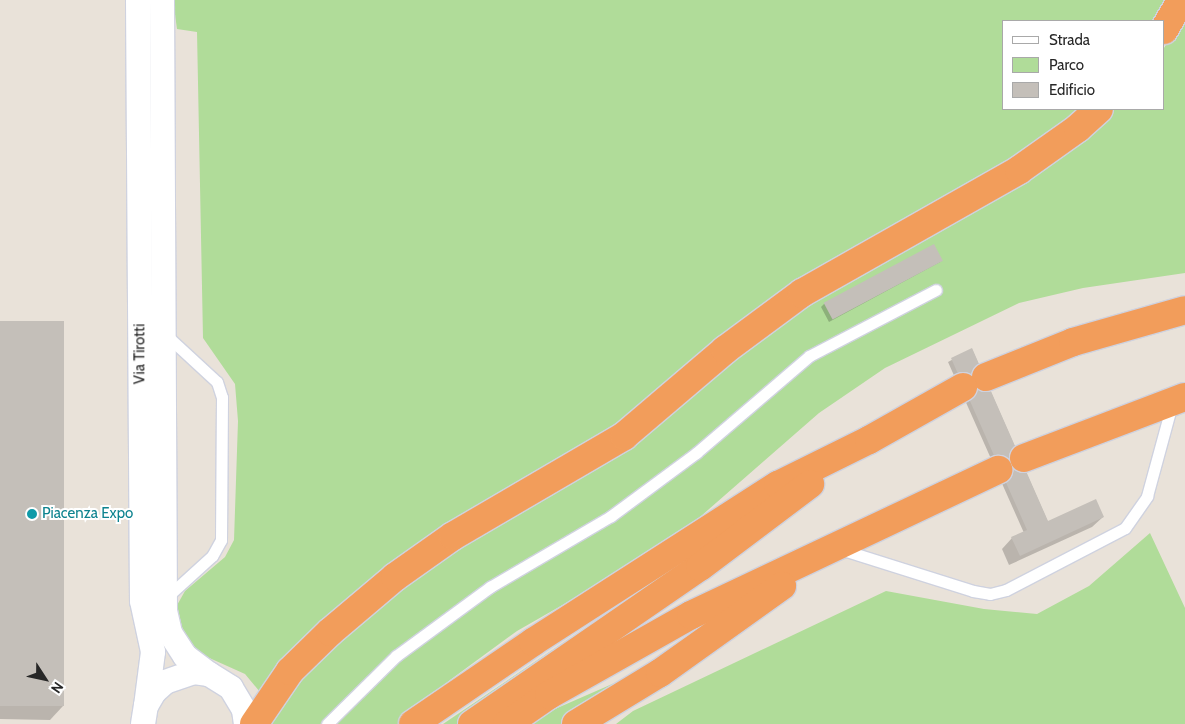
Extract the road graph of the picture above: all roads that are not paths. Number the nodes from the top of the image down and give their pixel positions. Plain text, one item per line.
1 (138, 0) edge
2 (162, 0) edge
3 (1181, 0) edge
4 (1165, 28) edge
5 (1098, 110) edge
6 (936, 290) dead end
7 (1185, 310) edge
8 (163, 325) junction
9 (1179, 399) edge
10 (869, 440) junction
11 (1024, 458) dead end
12 (998, 470) dead end
13 (834, 547) junction
14 (165, 612) junction
15 (209, 674) junction
16 (145, 715) edge
17 (246, 724) edge
18 (254, 724) edge
19 (327, 724) edge
20 (413, 724) edge
21 (472, 724) edge
22 (507, 724) edge
23 (576, 724) edge

1 - 16 street, Via Tirotti
2 - 8 street, Via Tirotti
3 - 4 highway
5 - 18 highway
6 - 19 lane
7 - 10 highway
8 - 14 street, Via Tirotti
8 - 14 lane
9 - 11 highway
9 - 13 lane
10 - 20 highway
10 - 21 highway
12 - 13 highway
13 - 22 highway
13 - 23 highway
14 - 15 street, Via Tirotti
15 - 16 street
15 - 17 street, Via Tirotti

